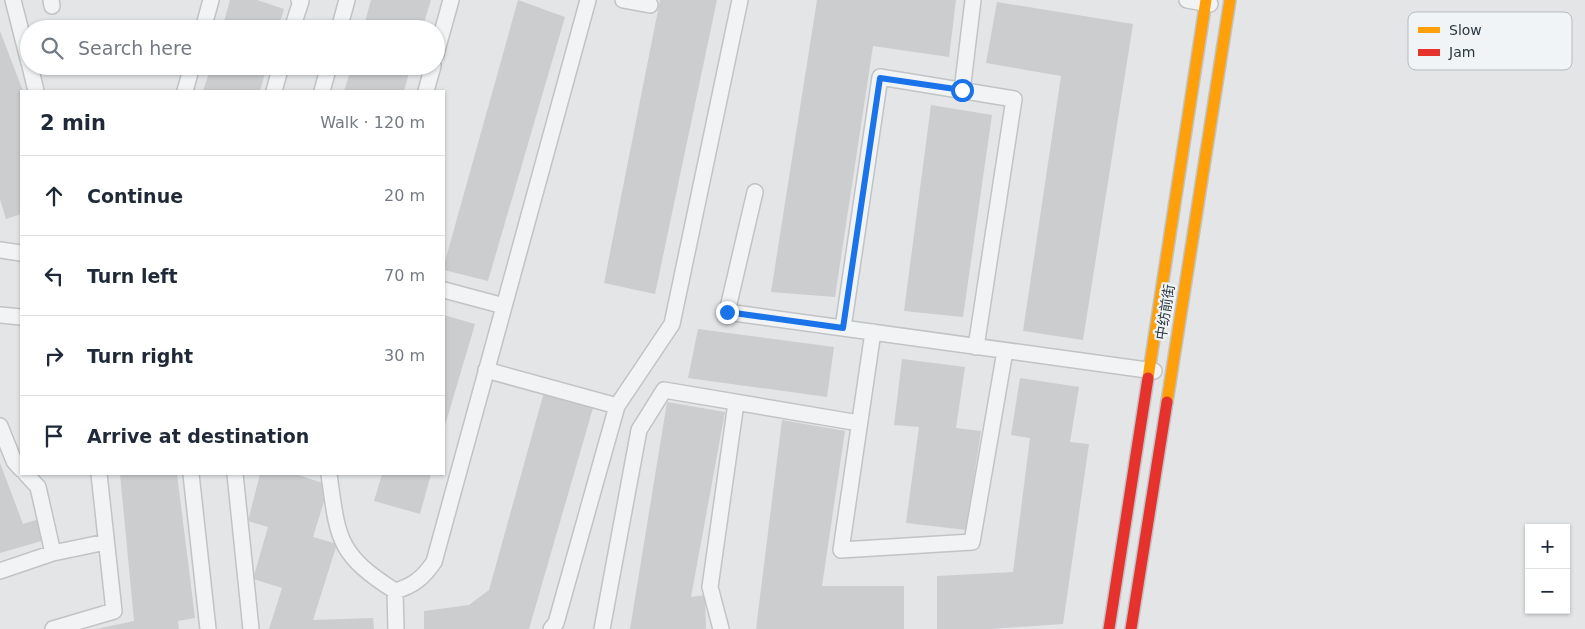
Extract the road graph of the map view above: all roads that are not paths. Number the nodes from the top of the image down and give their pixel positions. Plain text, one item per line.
1 (13, 0) edge
2 (211, 0) edge
3 (299, 0) edge
4 (347, 0) edge
5 (451, 0) edge
6 (588, 0) edge
7 (623, 0) edge
8 (740, 0) edge
9 (973, 0) edge
10 (1187, 0) edge
11 (1205, 2) edge
12 (1230, 3) edge
13 (650, 5) dead end
14 (205, 20) edge
15 (295, 20) edge
16 (341, 20) edge
17 (445, 22) edge
18 (20, 28) edge
19 (32, 75) edge
20 (189, 75) edge
21 (278, 75) edge
22 (326, 75) edge
23 (430, 75) edge
24 (36, 90) edge
25 (185, 90) edge
26 (274, 90) edge
27 (322, 90) edge
28 (426, 90) edge
29 (962, 90) junction
30 (755, 192) dead end
31 (0, 250) edge
32 (20, 253) edge
33 (445, 290) edge
34 (504, 306) junction
35 (0, 315) edge
36 (20, 318) edge
37 (843, 328) junction
38 (873, 332) junction
39 (976, 347) junction
40 (1005, 351) junction
41 (486, 370) junction
42 (1148, 370) junction
43 (1170, 373) junction
44 (736, 403) junction
45 (617, 406) junction
46 (859, 423) junction
47 (0, 426) edge
48 (20, 467) edge
49 (27, 475) edge
50 (99, 475) edge
51 (191, 475) edge
52 (235, 475) edge
53 (329, 475) edge
54 (106, 542) junction
55 (53, 553) junction
56 (0, 571) edge
57 (395, 591) junction
58 (53, 629) edge
59 (208, 629) edge
60 (251, 629) edge
61 (396, 629) edge
62 (551, 629) edge
63 (602, 629) edge
64 (721, 629) edge
65 (1109, 629) edge
66 (1131, 629) edge

1 - 18 lane
2 - 14 lane
3 - 15 lane
4 - 16 lane
5 - 17 lane
6 - 34 lane
7 - 13 lane
8 - 45 lane
9 - 29 lane
10 - 11 lane
11 - 12 lane
11 - 42 street
12 - 43 street, 中纺前街
19 - 24 lane
20 - 25 lane
21 - 26 lane
22 - 27 lane
23 - 28 lane
29 - 37 lane
29 - 39 lane
30 - 37 lane
31 - 32 lane
33 - 34 lane
34 - 41 lane
35 - 36 lane
37 - 38 lane
38 - 39 lane
38 - 46 lane
39 - 40 lane
40 - 42 lane
40 - 46 lane
41 - 45 lane
41 - 57 lane
42 - 43 lane
42 - 65 street
43 - 66 street, 中纺前街
44 - 46 lane
44 - 63 lane
44 - 64 lane
45 - 62 lane
47 - 48 lane
49 - 55 lane
50 - 54 lane
51 - 59 lane
52 - 60 lane
53 - 57 lane
54 - 55 lane
54 - 58 lane
55 - 56 lane
57 - 61 lane

